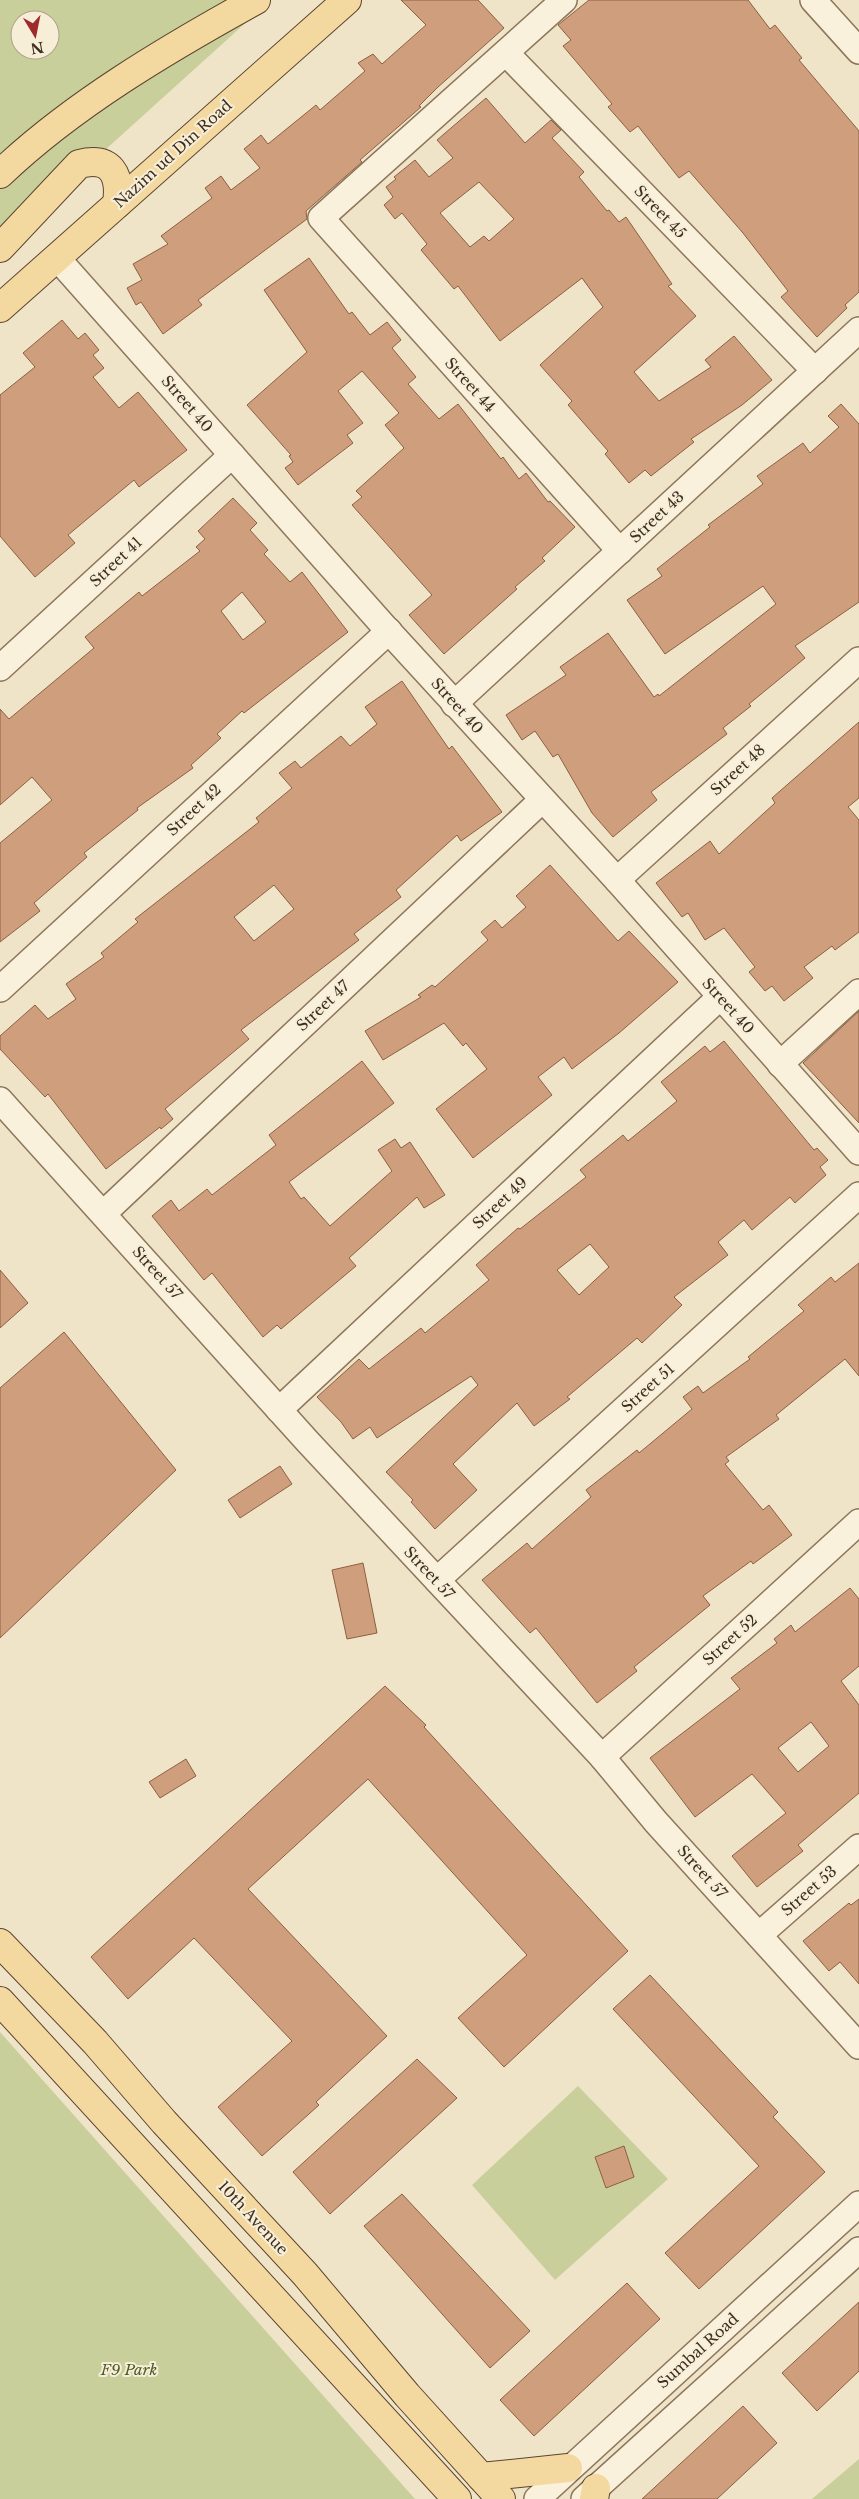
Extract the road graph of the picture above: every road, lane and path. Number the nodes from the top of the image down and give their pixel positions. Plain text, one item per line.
1 (256, 0) edge
2 (347, 0) edge
3 (564, 0) edge
4 (813, 0) edge
5 (859, 51) edge
6 (506, 53) junction
7 (0, 174) edge
8 (117, 204) junction
9 (0, 248) edge
10 (57, 258) junction
11 (0, 308) edge
12 (859, 330) edge
13 (815, 371) junction
14 (232, 455) junction
15 (620, 551) junction
16 (389, 631) junction
17 (859, 660) edge
18 (0, 668) edge
19 (454, 704) junction
20 (542, 800) junction
21 (617, 880) junction
22 (0, 989) edge
23 (859, 992) edge
24 (720, 997) junction
25 (780, 1064) junction
26 (0, 1100) edge
27 (854, 1137) edge
28 (859, 1195) edge
29 (104, 1213) junction
30 (279, 1410) junction
31 (859, 1522) edge
32 (437, 1580) junction
33 (602, 1757) junction
34 (859, 1846) edge
35 (759, 1935) junction
36 (0, 1943) edge
37 (0, 2001) edge
38 (859, 2046) edge
39 (859, 2204) edge
40 (859, 2250) edge
41 (568, 2468) junction
42 (481, 2477) junction
43 (591, 2495) edge
44 (457, 2499) edge
45 (501, 2499) edge
46 (537, 2499) edge

1 - 7 main road
2 - 8 main road, Nazim ud Din Road
3 - 6 street
4 - 5 street
6 - 13 street, Street 45
6 - 15 street, Street 44
8 - 9 main road
8 - 10 main road, Nazim ud Din Road
10 - 11 main road, Nazim ud Din Road
10 - 14 street, Street 40
12 - 13 street, Street 43
13 - 15 street, Street 43
14 - 16 street, Street 40
14 - 18 street, Street 41
15 - 19 street, Street 43
16 - 19 street, Street 40
16 - 22 street, Street 42
17 - 21 street, Street 48
19 - 20 street, Street 40
20 - 21 street, Street 40
20 - 29 street, Street 47
21 - 24 street, Street 40
23 - 25 street
24 - 25 street, Street 40
24 - 30 street, Street 49
25 - 27 street, Street 40
26 - 29 street, Street 57
28 - 32 street, Street 51
29 - 30 street, Street 57
30 - 32 street, Street 57
31 - 33 street, Street 52
32 - 33 street, Street 57
33 - 35 street, Street 57
34 - 35 street, Street 53
35 - 38 street, Street 57
36 - 42 main road, 10th Avenue
37 - 44 main road
39 - 41 street, Sumbal Road
40 - 43 street
41 - 42 main road
41 - 46 street, Sumbal Road
42 - 45 main road, 10th Avenue

